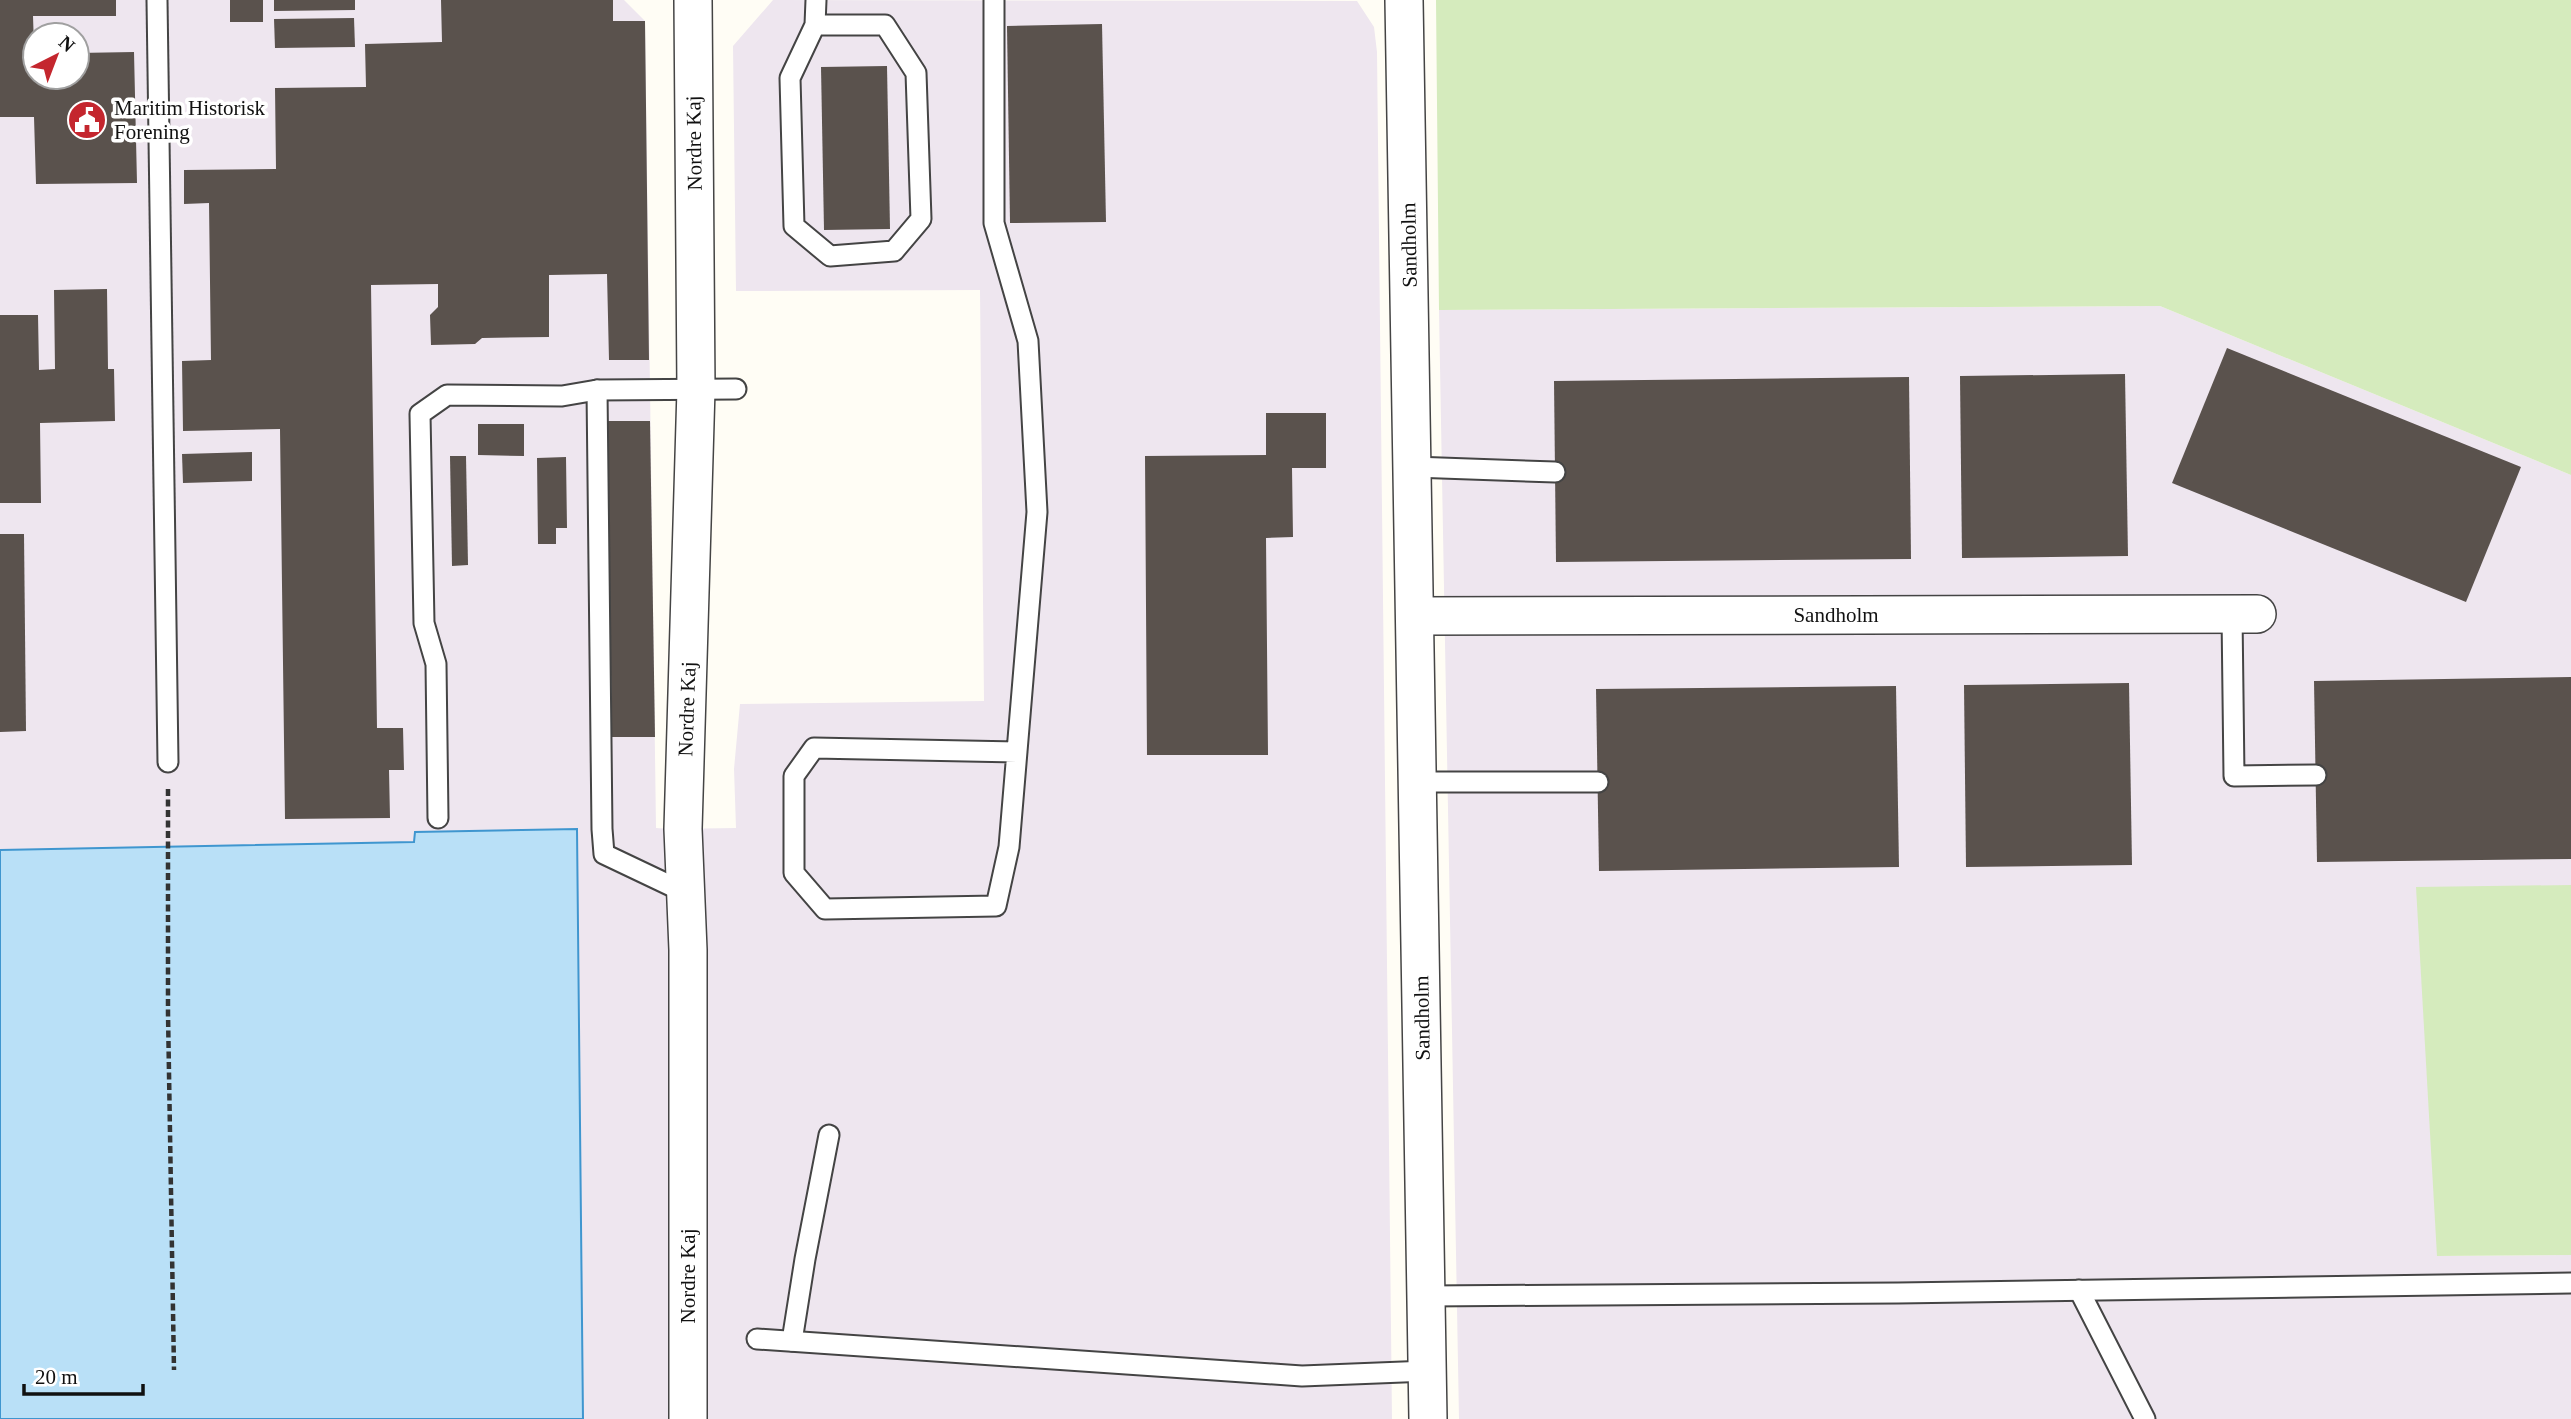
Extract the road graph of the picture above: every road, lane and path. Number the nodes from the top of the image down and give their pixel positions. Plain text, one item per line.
1 (157, 0) edge
2 (693, 0) edge
3 (816, 0) edge
4 (994, 0) edge
5 (1404, 0) edge
6 (815, 25) junction
7 (696, 389) junction
8 (736, 389) dead end
9 (597, 390) junction
10 (1413, 467) junction
11 (1555, 472) dead end
12 (2244, 614) joint
13 (1415, 616) junction
14 (1017, 751) junction
15 (168, 762) joint
16 (2316, 775) dead end
17 (1419, 782) junction
18 (1598, 782) dead end
19 (438, 818) dead end
20 (686, 893) junction
21 (829, 1135) dead end
22 (2571, 1283) edge
23 (2079, 1290) junction
24 (1427, 1296) junction
25 (757, 1339) dead end
26 (792, 1341) junction
27 (174, 1370) dead end
28 (1428, 1371) junction
29 (688, 1419) edge
30 (1428, 1419) edge
31 (2145, 1419) edge

1 - 15 lane
2 - 7 street, Nordre Kaj
3 - 6 lane
4 - 14 lane
5 - 10 street, Sandholm
6 - 6 lane
7 - 8 lane
7 - 9 lane
7 - 20 street, Nordre Kaj
9 - 19 lane
9 - 20 lane
10 - 11 lane
10 - 13 street, Sandholm
12 - 13 street, Sandholm
12 - 16 lane
13 - 17 street, Sandholm
14 - 14 lane
15 - 27 path
17 - 18 lane
17 - 24 street, Sandholm
20 - 29 street, Nordre Kaj
21 - 26 lane
22 - 23 lane
23 - 24 lane
23 - 31 lane
24 - 28 street, Sandholm
25 - 26 lane
26 - 28 lane
28 - 30 street, Sandholm

